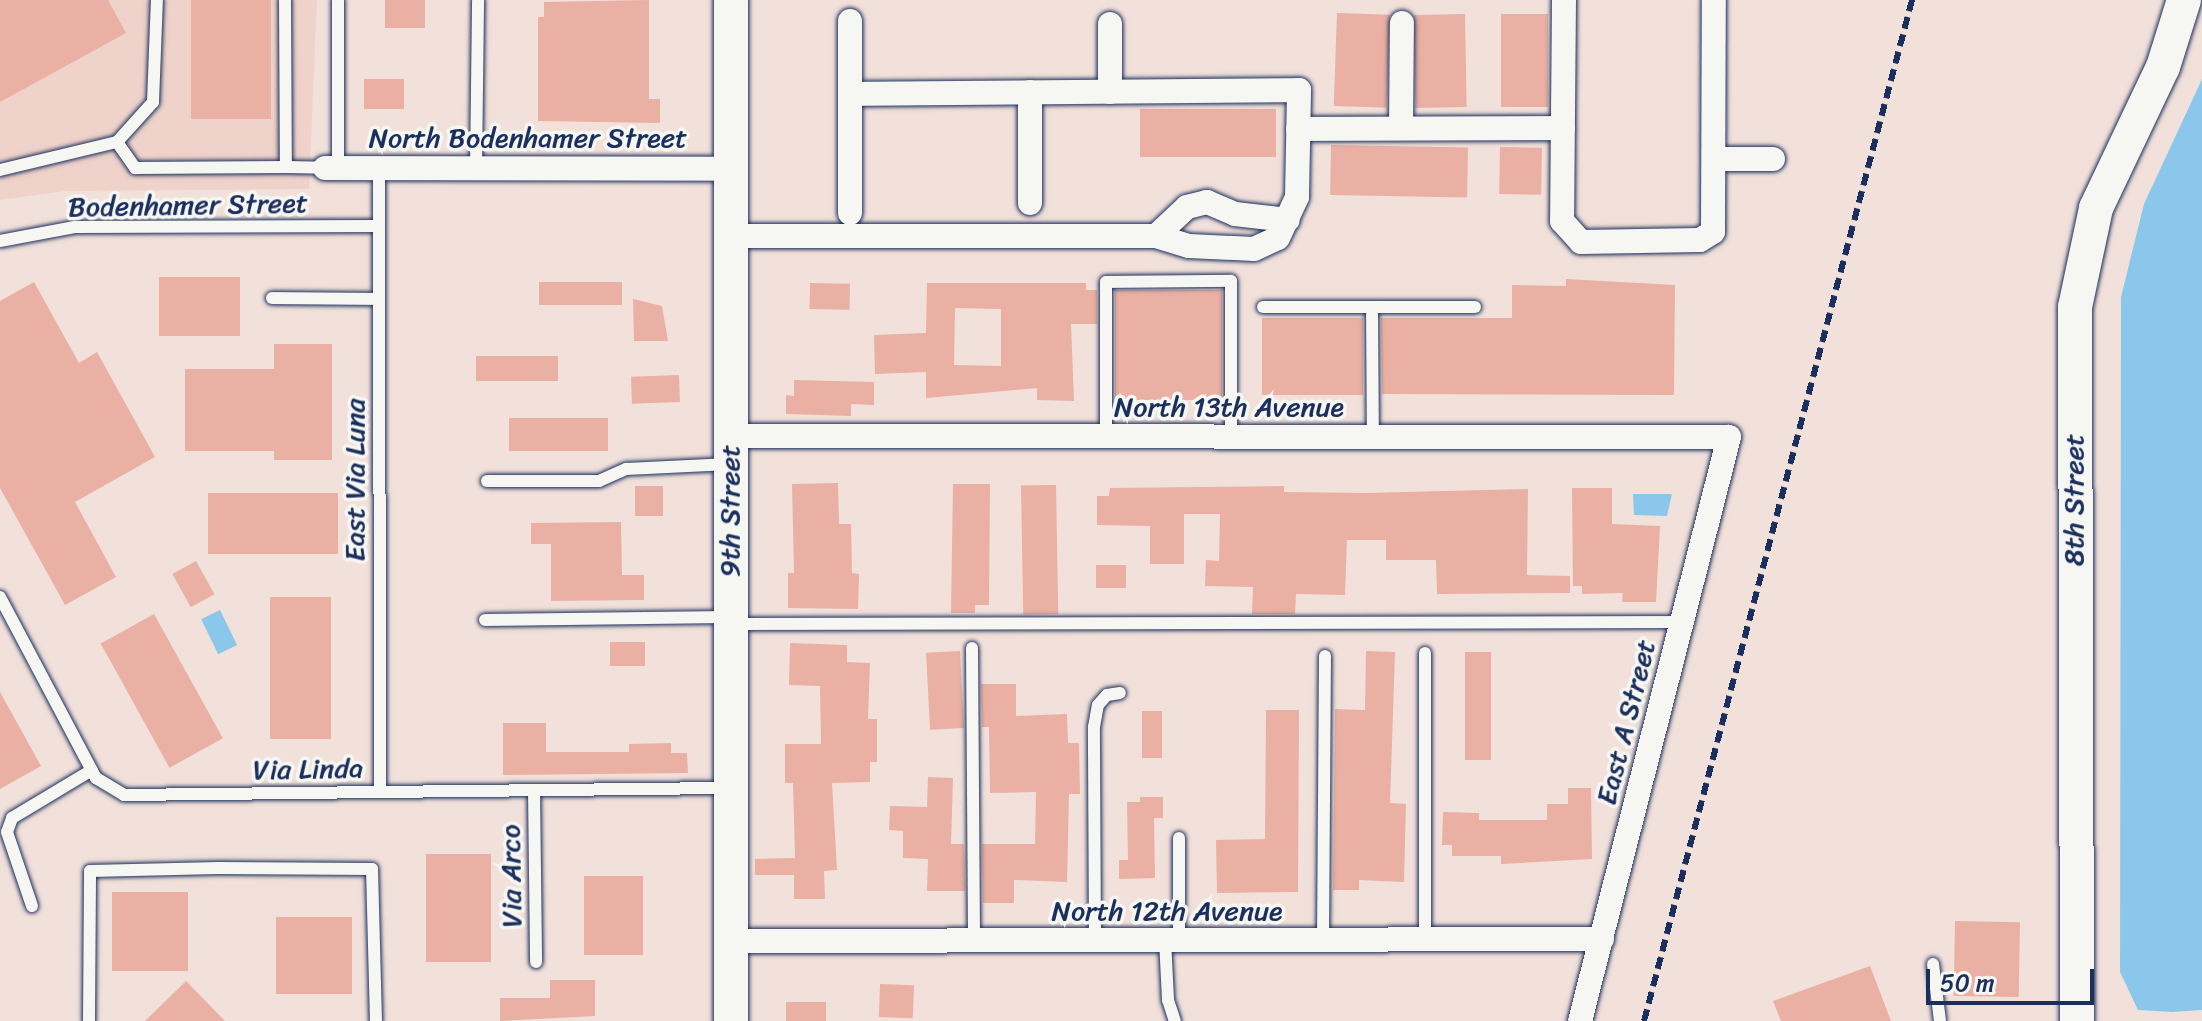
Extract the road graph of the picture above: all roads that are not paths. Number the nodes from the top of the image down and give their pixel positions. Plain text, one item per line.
1 (157, 0) edge
2 (285, 0) edge
3 (338, 0) edge
4 (478, 0) edge
5 (731, 0) edge
6 (1564, 0) edge
7 (1714, 0) edge
8 (2184, 0) edge
9 (850, 21) dead end
10 (1402, 23) dead end
11 (1110, 24) dead end
12 (1030, 92) junction
13 (1110, 92) junction
14 (850, 94) junction
15 (1401, 128) junction
16 (1563, 128) junction
17 (1298, 129) junction
18 (117, 142) junction
19 (1715, 159) junction
20 (1773, 159) dead end
21 (286, 167) junction
22 (331, 168) junction
23 (379, 168) junction
24 (476, 169) junction
25 (731, 169) junction
26 (0, 170) edge
27 (1030, 203) dead end
28 (850, 213) dead end
29 (1235, 214) junction
30 (1288, 220) junction
31 (379, 226) junction
32 (731, 236) junction
33 (1156, 236) junction
34 (0, 241) edge
35 (1226, 248) junction
36 (272, 298) dead end
37 (378, 299) junction
38 (1263, 307) dead end
39 (1372, 307) junction
40 (1475, 307) dead end
41 (1106, 437) junction
42 (1231, 437) junction
43 (1729, 437) joint
44 (1373, 438) junction
45 (730, 450) junction
46 (487, 481) dead end
47 (0, 597) edge
48 (485, 620) dead end
49 (730, 621) junction
50 (1682, 622) junction
51 (972, 648) dead end
52 (1425, 653) dead end
53 (1325, 656) dead end
54 (1120, 693) dead end
55 (92, 770) junction
56 (731, 788) junction
57 (534, 790) junction
58 (380, 792) junction
59 (1179, 838) dead end
60 (32, 906) dead end
61 (1602, 939) junction
62 (1095, 940) junction
63 (1172, 940) junction
64 (1425, 940) junction
65 (731, 941) junction
66 (974, 941) junction
67 (1323, 941) junction
68 (536, 962) dead end
69 (1933, 964) dead end
70 (89, 1021) edge
71 (376, 1021) edge
72 (731, 1021) edge
73 (1175, 1021) edge
74 (1580, 1021) edge
75 (1940, 1021) edge
76 (2076, 1021) edge

1 - 18 lane
2 - 21 lane
3 - 22 lane
4 - 24 lane
5 - 25 street, 9th Street
6 - 16 street
7 - 19 street
8 - 76 street, 8th Street
9 - 14 street
10 - 15 street
11 - 13 street
12 - 13 street
12 - 14 street
12 - 27 street
13 - 17 street
14 - 28 street
15 - 16 street
15 - 17 street
16 - 19 street
17 - 30 street
18 - 21 lane
18 - 26 lane
19 - 20 street
21 - 22 lane
22 - 23 street, North Bodenhamer Street
23 - 24 street, North Bodenhamer Street
23 - 31 lane, East Via Luna
24 - 25 street, North Bodenhamer Street
25 - 32 street, 9th Street
29 - 30 street
29 - 33 street
29 - 35 street
30 - 35 street
31 - 34 lane, Bodenhamer Street
31 - 37 lane, East Via Luna
32 - 33 street
32 - 45 street, 9th Street
33 - 35 street
36 - 37 lane
37 - 58 lane, East Via Luna
38 - 39 lane
39 - 40 lane
39 - 44 lane
41 - 42 street, North 13th Avenue
41 - 42 lane
41 - 45 street, North 13th Avenue
42 - 44 street, North 13th Avenue
43 - 44 street, North 13th Avenue
43 - 50 street, East A Street
45 - 46 lane
45 - 49 street, 9th Street
47 - 55 lane, Via Linda
48 - 49 lane
49 - 50 lane
49 - 56 street, 9th Street
50 - 61 street, East A Street
51 - 66 lane
52 - 64 lane
53 - 67 lane
54 - 62 lane
55 - 58 lane, Via Linda
55 - 60 lane
56 - 57 lane, Via Linda
56 - 65 street, 9th Street
57 - 58 lane, Via Linda
57 - 68 lane, Via Arco
59 - 63 lane
61 - 64 street, North 12th Avenue
61 - 74 street, East A Street
62 - 63 street, North 12th Avenue
62 - 66 street, North 12th Avenue
63 - 67 street, North 12th Avenue
63 - 73 lane
64 - 67 street, North 12th Avenue
65 - 66 street, North 12th Avenue
65 - 72 street, 9th Street
69 - 75 lane
70 - 71 lane

